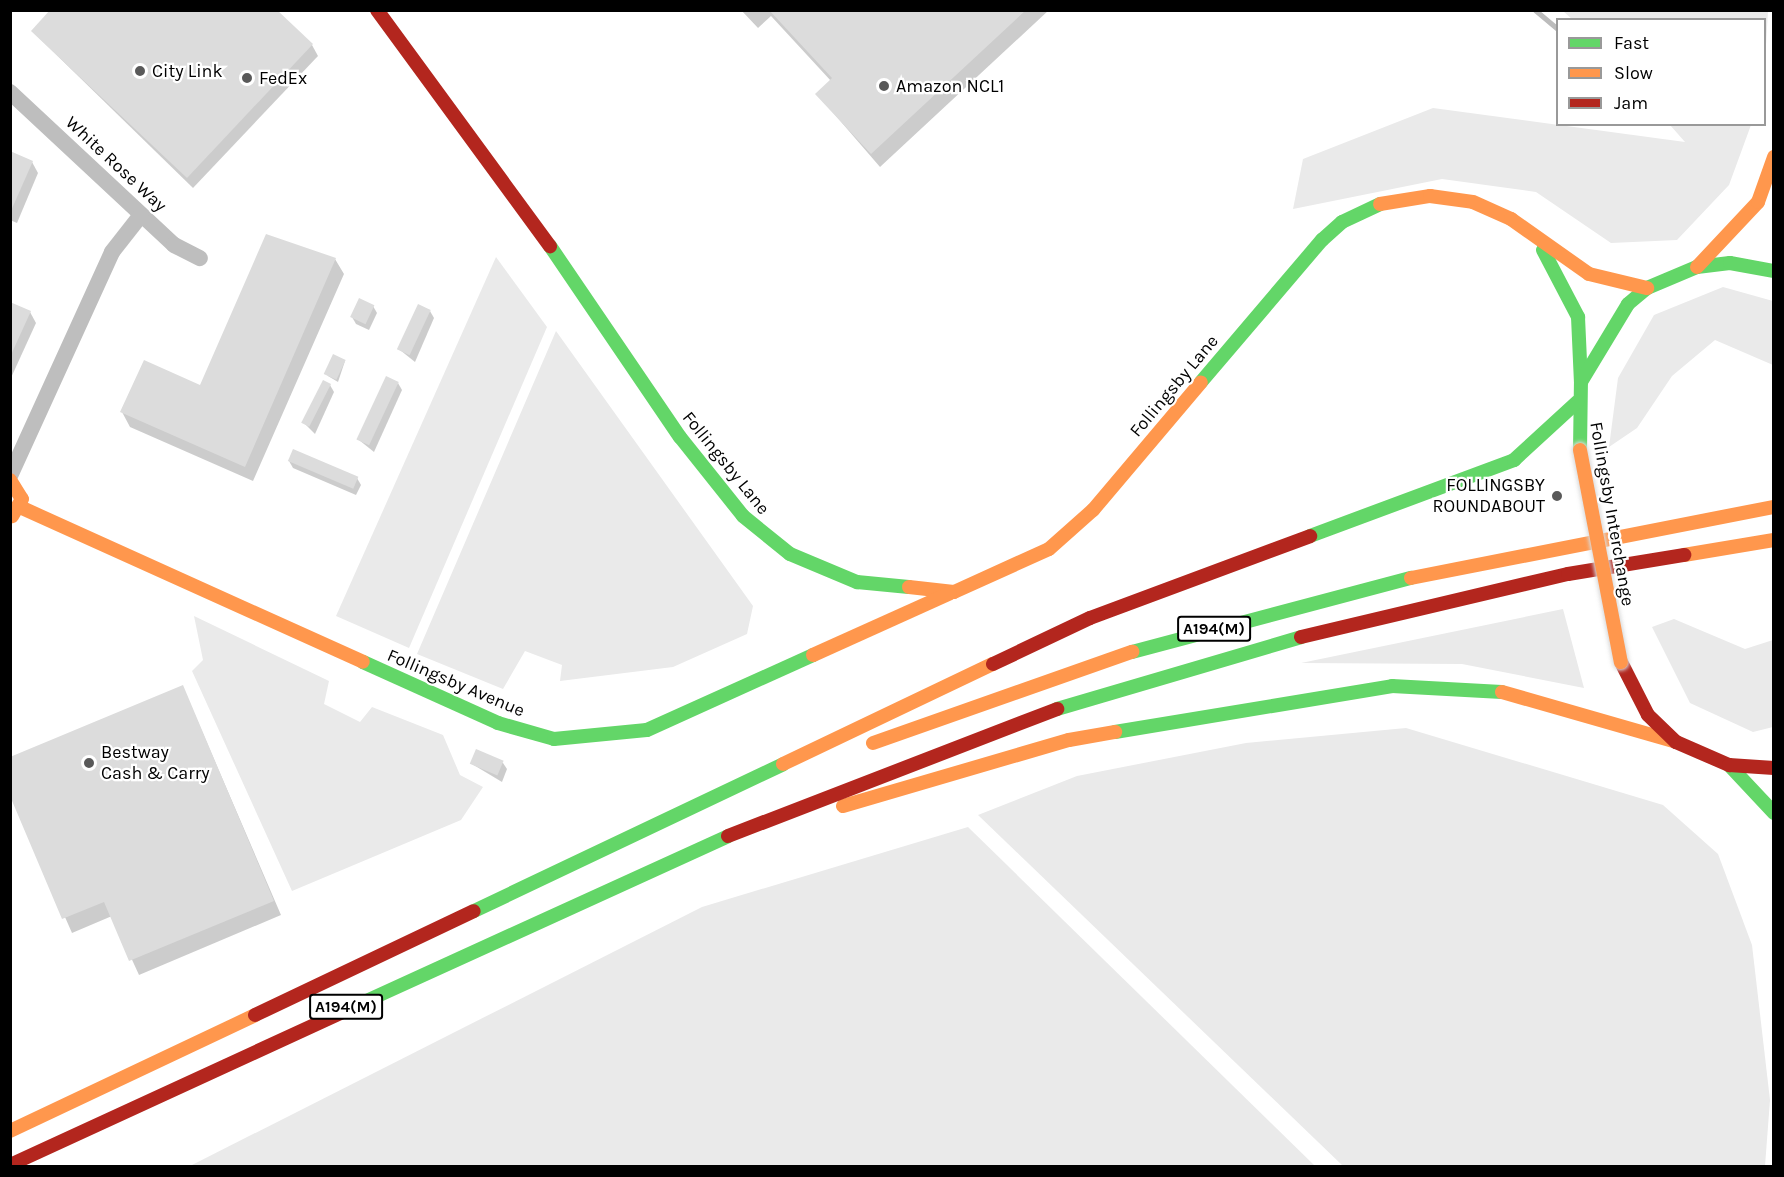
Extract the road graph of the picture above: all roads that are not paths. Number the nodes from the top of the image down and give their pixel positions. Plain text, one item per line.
1 (377, 10) edge
2 (10, 92) edge
3 (1773, 157) edge
4 (141, 215) junction
5 (1537, 241) junction
6 (200, 258) dead end
7 (1697, 267) junction
8 (1773, 271) edge
9 (1647, 288) junction
10 (1581, 382) junction
11 (1577, 402) junction
12 (10, 478) edge
13 (1773, 507) edge
14 (15, 512) edge
15 (1773, 540) edge
16 (954, 592) junction
17 (1676, 742) junction
18 (863, 747) dead end
19 (830, 760) dead end
20 (1729, 765) junction
21 (1773, 768) edge
22 (1773, 813) edge
23 (674, 820) junction
24 (682, 854) junction
25 (10, 1131) edge
26 (10, 1165) edge

1 - 16 main road, Follingsby Lane
2 - 4 street, White Rose Way
3 - 7 main road
4 - 6 street, White Rose Way
4 - 12 street
5 - 9 main road, Follingsby Lane
5 - 10 main road, Follingsby Lane
5 - 16 main road, Follingsby Lane
7 - 8 main road, Follingsby Interchange
7 - 9 main road, Follingsby Interchange
9 - 10 main road, Follingsby Interchange
10 - 11 main road, Follingsby Interchange
11 - 17 main road, Follingsby Interchange, bridge
11 - 23 main road, A194(M)
12 - 14 main road
13 - 18 main road, A194(M)
14 - 16 main road, Follingsby Avenue
15 - 24 main road, A194(M)
17 - 20 main road, Follingsby Interchange
17 - 24 main road, A194(M)
19 - 23 main road, A194(M)
20 - 21 main road, Follingsby Interchange
20 - 22 main road
23 - 25 main road, A194(M)
24 - 26 main road, A194(M)

